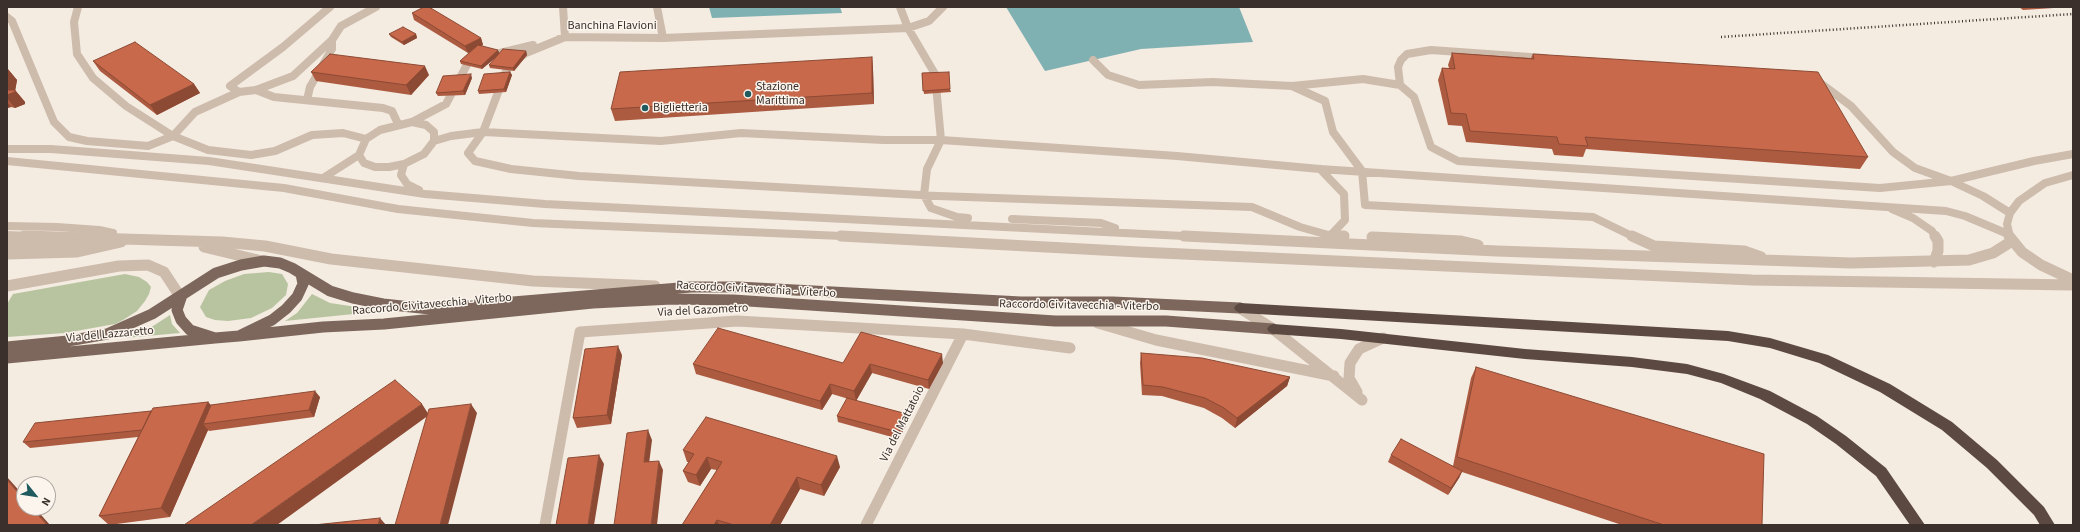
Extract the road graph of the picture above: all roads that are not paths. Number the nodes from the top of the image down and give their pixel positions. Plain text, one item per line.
1 (78, 7) edge
2 (330, 7) edge
3 (376, 7) edge
4 (563, 7) edge
5 (657, 7) edge
6 (900, 7) edge
7 (943, 7) edge
8 (7, 17) edge
9 (908, 28) junction
10 (565, 37) junction
11 (663, 38) junction
12 (332, 40) junction
13 (1557, 59) edge
14 (1093, 60) dead end
15 (1808, 76) edge
16 (1400, 85) junction
17 (1292, 86) junction
18 (256, 90) junction
19 (239, 92) junction
20 (307, 100) junction
21 (412, 122) junction
22 (398, 124) junction
23 (483, 132) junction
24 (173, 136) junction
25 (366, 139) junction
26 (941, 140) junction
27 (434, 141) junction
28 (7, 149) edge
29 (2073, 154) edge
30 (360, 156) junction
31 (7, 161) edge
32 (404, 164) junction
33 (1320, 169) junction
34 (1362, 171) junction
35 (2073, 175) edge
36 (323, 178) junction
37 (1952, 181) junction
38 (426, 194) junction
39 (924, 195) junction
40 (1885, 206) junction
41 (2010, 213) junction
42 (7, 221) edge
43 (26, 225) junction
44 (7, 226) edge
45 (1123, 232) junction
46 (7, 235) edge
47 (1332, 236) junction
48 (136, 238) junction
49 (2010, 238) junction
50 (169, 240) junction
51 (1323, 242) junction
52 (7, 244) edge
53 (1497, 251) junction
54 (7, 254) edge
55 (1770, 260) junction
56 (264, 261) junction
57 (1934, 262) junction
58 (301, 274) junction
59 (2073, 280) edge
60 (2073, 285) edge
61 (7, 286) edge
62 (691, 287) junction
63 (181, 298) junction
64 (1240, 308) junction
65 (1092, 321) junction
66 (1274, 328) junction
67 (962, 334) junction
68 (239, 336) junction
69 (215, 338) junction
70 (1383, 338) junction
71 (7, 347) edge
72 (1070, 348) dead end
73 (7, 358) edge
74 (1334, 376) junction
75 (545, 525) edge
76 (866, 525) edge
77 (1918, 525) edge
78 (2048, 525) edge

1 - 24 street
2 - 19 street
3 - 12 street
4 - 10 street
5 - 11 street
6 - 9 street
7 - 9 street, Banchina Flavioni
8 - 24 street
9 - 11 street, Banchina Flavioni
9 - 26 street
10 - 11 street, Banchina Flavioni
10 - 21 street, Banchina Flavioni
10 - 23 street
12 - 18 street
12 - 20 street
13 - 16 street
14 - 17 street
15 - 37 street
16 - 17 street
16 - 37 street
17 - 34 street
18 - 19 street
18 - 20 street
19 - 24 street
20 - 22 street
21 - 22 street, Banchina Flavioni
21 - 27 street
22 - 25 street, Banchina Flavioni
23 - 26 street
23 - 27 street
23 - 39 street
24 - 25 street
25 - 30 street
26 - 33 street
26 - 39 street
27 - 32 street
28 - 36 street
29 - 37 street
30 - 32 street
30 - 36 street
31 - 60 street
32 - 38 street
33 - 34 street
33 - 47 street
34 - 40 street
34 - 55 street
35 - 41 street
36 - 38 street
37 - 41 street
38 - 45 street
39 - 45 street
39 - 47 street
40 - 49 street
40 - 57 street
41 - 49 street
42 - 43 street
43 - 44 street
43 - 48 street
45 - 51 street
46 - 48 street
47 - 51 street
47 - 53 street
48 - 50 street
48 - 52 street
48 - 54 street
49 - 57 street
49 - 59 street
50 - 56 street
50 - 62 street
51 - 53 street
53 - 55 street
55 - 57 street
56 - 58 main road, Raccordo Civitavecchia - Viterbo
56 - 63 main road, Via del Lazzaretto
58 - 62 main road, Raccordo Civitavecchia - Viterbo
58 - 68 main road
61 - 63 street
62 - 64 main road, Raccordo Civitavecchia - Viterbo
63 - 69 main road
63 - 71 main road, Via del Lazzaretto
64 - 66 street
64 - 78 highway
65 - 66 main road, Raccordo Civitavecchia - Viterbo
65 - 68 main road, Raccordo Civitavecchia - Viterbo
65 - 74 street
66 - 70 highway
66 - 74 street
67 - 72 street, Via del Gazometro
67 - 75 street, Via del Gazometro
67 - 76 street, Via del Mattatoio
68 - 69 main road, Raccordo Civitavecchia - Viterbo
69 - 73 main road, Via del Lazzaretto
70 - 74 street
70 - 77 highway

